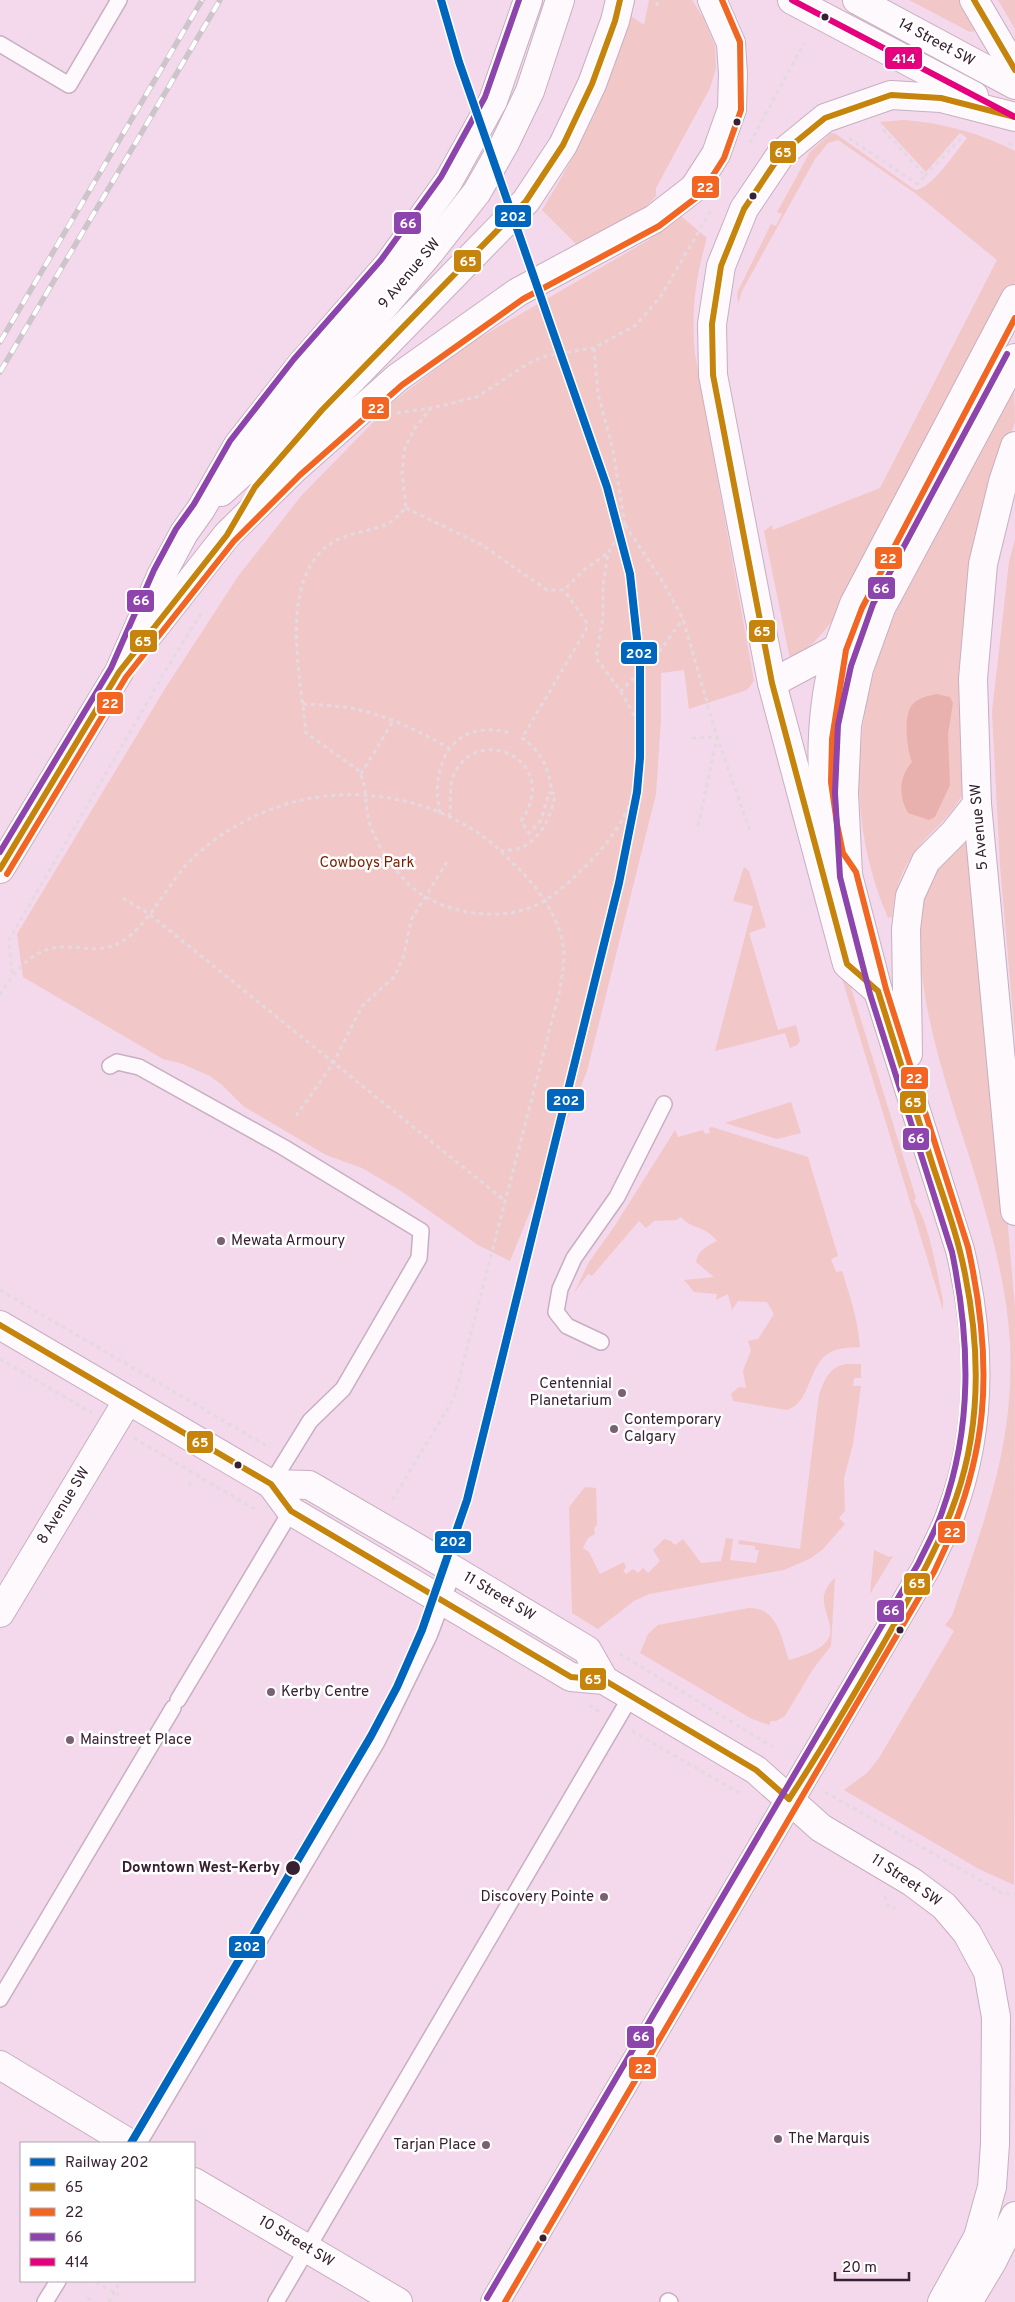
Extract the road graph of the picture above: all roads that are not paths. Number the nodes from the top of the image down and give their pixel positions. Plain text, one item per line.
1 (119, 0) edge
2 (528, 0) edge
3 (560, 0) edge
4 (620, 0) edge
5 (712, 0) edge
6 (792, 0) edge
7 (857, 0) edge
8 (974, 0) edge
9 (0, 44) edge
10 (1015, 70) edge
11 (1015, 85) edge
12 (1011, 125) edge
13 (1015, 299) edge
14 (1015, 358) edge
15 (1015, 446) edge
16 (201, 509) junction
17 (227, 535) junction
18 (838, 648) junction
19 (119, 672) junction
20 (772, 683) junction
21 (977, 804) junction
22 (0, 869) edge
23 (848, 875) junction
24 (878, 991) junction
25 (110, 1066) dead end
26 (909, 1086) junction
27 (664, 1104) dead end
28 (1015, 1211) edge
29 (0, 1326) edge
30 (601, 1342) dead end
31 (128, 1400) junction
32 (271, 1484) junction
33 (291, 1511) junction
34 (454, 1570) junction
35 (443, 1601) junction
36 (0, 1613) edge
37 (604, 1680) junction
38 (631, 1696) junction
39 (789, 1800) junction
40 (0, 1999) edge
41 (0, 2065) edge
42 (127, 2142) edge
43 (139, 2142) edge
44 (195, 2183) edge
45 (1015, 2216) edge
46 (307, 2249) junction
47 (57, 2282) edge
48 (45, 2302) edge
49 (276, 2302) edge
50 (398, 2302) edge
51 (495, 2302) edge
52 (942, 2302) edge
53 (968, 2302) edge

1 - 9 lane
2 - 16 main road, 9 Avenue SW
3 - 16 main road, 9 Avenue SW
4 - 17 main road
5 - 17 main road
6 - 12 main road, 14 Street SW
7 - 11 main road, 14 Street SW
8 - 10 main road
12 - 20 main road
13 - 18 main road
14 - 23 main road
15 - 21 main road, 5 Avenue SW
16 - 19 main road, 9 Avenue SW
17 - 19 main road
18 - 20 main road
18 - 23 main road
19 - 22 main road, 9 Avenue SW
20 - 24 main road
21 - 26 main road
21 - 28 main road, 5 Avenue SW
23 - 24 main road
24 - 26 main road
25 - 32 lane
26 - 39 main road
27 - 30 lane
29 - 31 main road, 11 Street SW
31 - 32 main road, 11 Street SW
31 - 36 main road, 8 Avenue SW
32 - 33 main road, 11 Street SW
32 - 34 main road, 11 Street SW
33 - 35 main road, 11 Street SW
33 - 40 lane
34 - 35 lane
34 - 37 main road, 11 Street SW
35 - 37 main road, 11 Street SW
35 - 43 lane
37 - 38 main road, 11 Street SW
38 - 39 main road, 11 Street SW
38 - 46 lane
39 - 51 main road
39 - 52 main road, 11 Street SW
41 - 42 main road
44 - 46 main road, 10 Street SW
45 - 53 main road
46 - 49 lane
46 - 50 main road, 10 Street SW
47 - 48 lane

